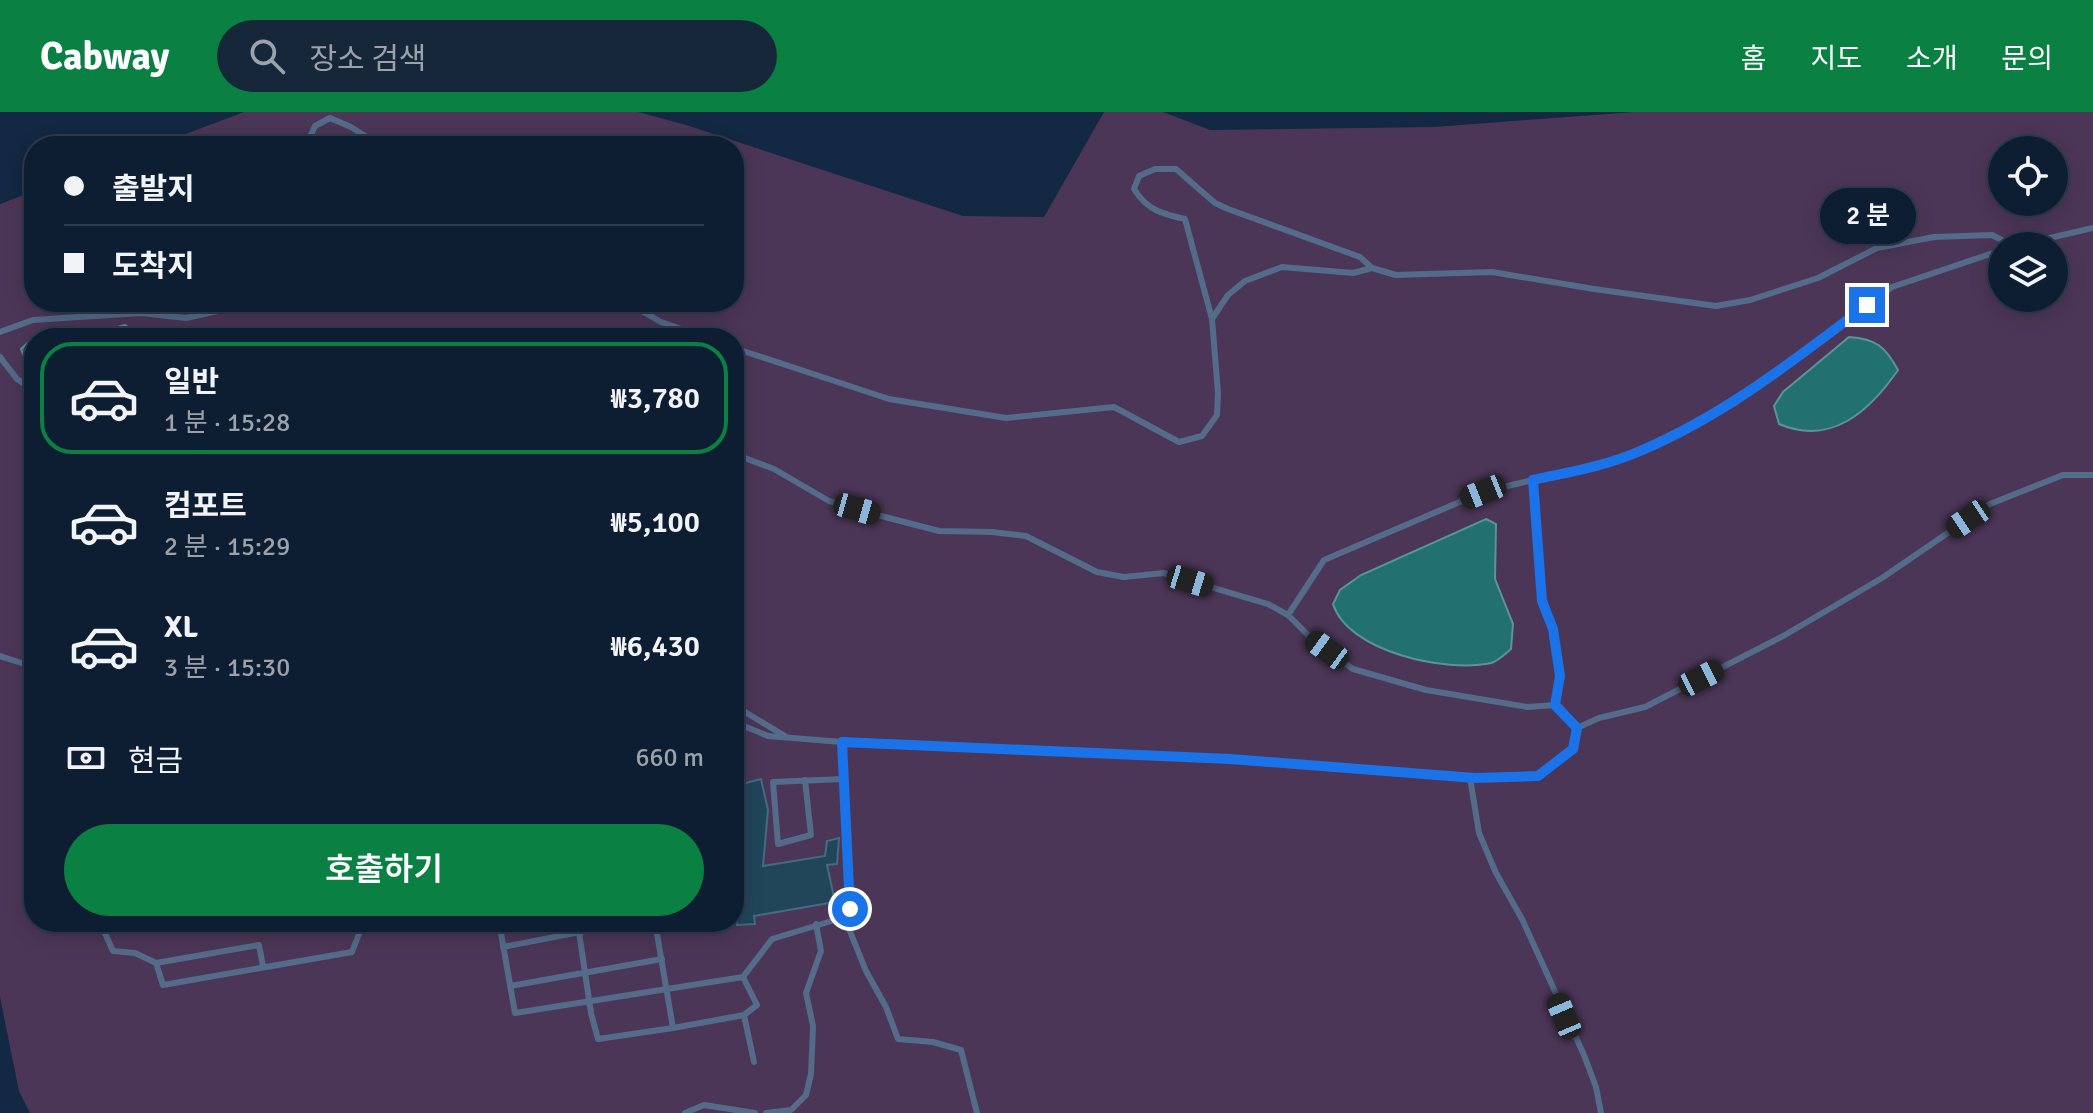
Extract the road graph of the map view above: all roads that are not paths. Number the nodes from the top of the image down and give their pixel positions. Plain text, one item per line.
1 (310, 136) edge
2 (365, 136) edge
3 (2093, 228) edge
4 (2068, 234) edge
5 (1988, 235) edge
6 (1988, 255) edge
7 (1372, 268) junction
8 (213, 312) edge
9 (644, 312) edge
10 (1212, 319) junction
11 (678, 328) edge
12 (0, 332) edge
13 (744, 351) edge
14 (0, 357) edge
15 (24, 384) edge
16 (744, 458) edge
17 (2093, 475) edge
18 (1533, 480) junction
19 (1288, 615) junction
20 (0, 656) edge
21 (24, 664) edge
22 (1555, 705) junction
23 (744, 711) edge
24 (744, 726) edge
25 (1577, 728) junction
26 (788, 736) junction
27 (842, 742) junction
28 (1470, 778) junction
29 (843, 779) junction
30 (805, 780) junction
31 (843, 914) junction
32 (816, 924) junction
33 (104, 932) edge
34 (360, 932) edge
35 (501, 932) edge
36 (579, 932) joint
37 (657, 932) edge
38 (503, 947) junction
39 (662, 959) junction
40 (156, 963) junction
41 (263, 966) junction
42 (585, 973) junction
43 (743, 977) junction
44 (510, 986) junction
45 (667, 989) junction
46 (589, 1001) junction
47 (744, 1015) junction
48 (673, 1028) junction
49 (754, 1062) dead end
50 (685, 1113) edge
51 (755, 1113) edge
52 (766, 1113) edge
53 (977, 1113) edge
54 (1601, 1113) edge

1 - 2 lane
3 - 4 lane
5 - 7 lane
6 - 18 lane
7 - 10 lane
7 - 10 lane
8 - 12 lane
9 - 11 lane
10 - 13 lane
14 - 15 lane
16 - 19 lane
17 - 25 lane
18 - 19 lane
18 - 22 lane
19 - 22 lane
20 - 21 lane
22 - 25 lane
23 - 26 lane
24 - 26 lane
25 - 28 lane
26 - 27 lane
27 - 28 lane
27 - 29 lane
28 - 54 lane
29 - 30 lane
29 - 31 lane
30 - 30 lane
31 - 32 lane
31 - 53 lane
32 - 43 lane
32 - 52 lane
33 - 40 lane
34 - 41 lane
35 - 38 lane
36 - 38 lane
36 - 42 lane
37 - 39 lane
38 - 44 lane
39 - 42 lane
39 - 45 lane
40 - 41 lane
40 - 41 lane
42 - 44 lane
42 - 46 lane
43 - 45 lane
43 - 47 lane
44 - 46 lane
45 - 46 lane
45 - 48 lane
46 - 48 lane
47 - 48 lane
47 - 49 lane
50 - 51 lane

